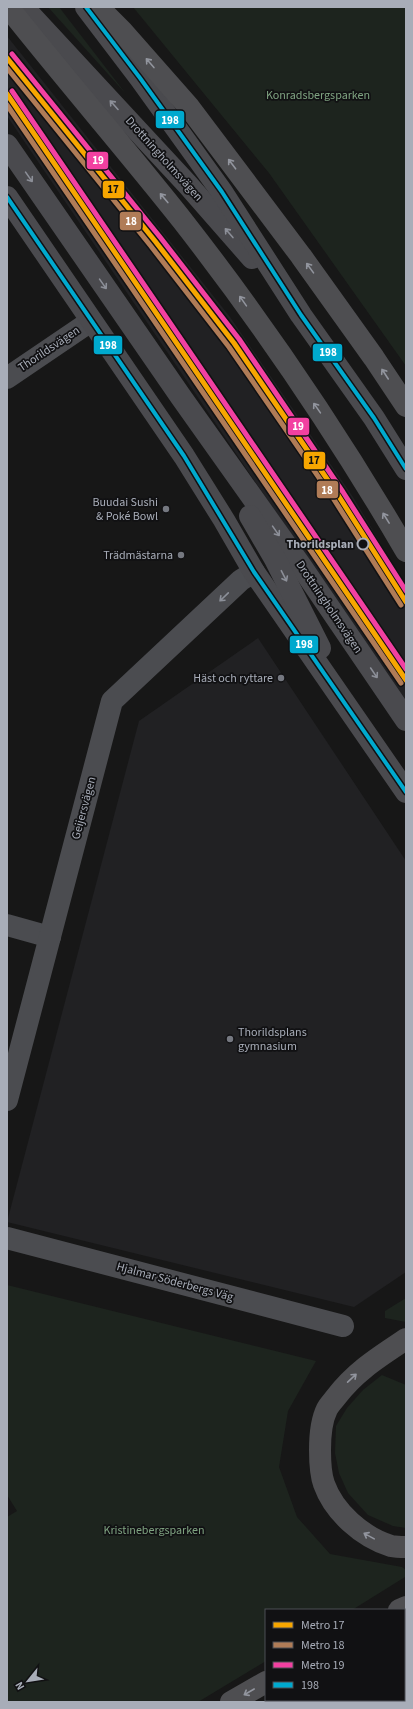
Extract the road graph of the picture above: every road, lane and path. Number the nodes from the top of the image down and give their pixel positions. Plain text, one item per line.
1 (8, 7) edge
2 (23, 7) edge
3 (86, 7) edge
4 (98, 7) edge
5 (7, 145) edge
6 (7, 197) edge
7 (301, 315) junction
8 (91, 322) junction
9 (7, 378) edge
10 (180, 397) junction
11 (406, 406) edge
12 (406, 469) edge
13 (406, 551) edge
14 (254, 572) junction
15 (358, 720) junction
16 (406, 720) edge
17 (406, 792) edge
18 (7, 925) edge
19 (50, 937) junction
20 (7, 1100) edge
21 (7, 1238) edge
22 (343, 1326) dead end
23 (406, 1339) edge
24 (406, 1547) edge
25 (265, 1683) edge
26 (231, 1702) edge

13 -> 1 highway
7 -> 2 main road, Drottningholmsvägen
3 - 7 main road, Drottningholmsvägen
11 -> 4 highway
5 -> 10 main road, Drottningholmsvägen
6 - 8 main road, Drottningholmsvägen
7 - 12 main road, Drottningholmsvägen
8 - 9 street, Thorildsvägen
8 - 14 main road, Drottningholmsvägen
10 -> 15 main road, Drottningholmsvägen
10 -> 16 main road, Drottningholmsvägen
14 - 15 main road, Drottningholmsvägen
14 -> 19 street, Geijersvägen
15 - 17 main road, Drottningholmsvägen
18 - 19 street
19 - 20 street, Geijersvägen
21 - 22 street, Hjalmar Söderbergs Väg
24 -> 23 highway
25 -> 26 highway

